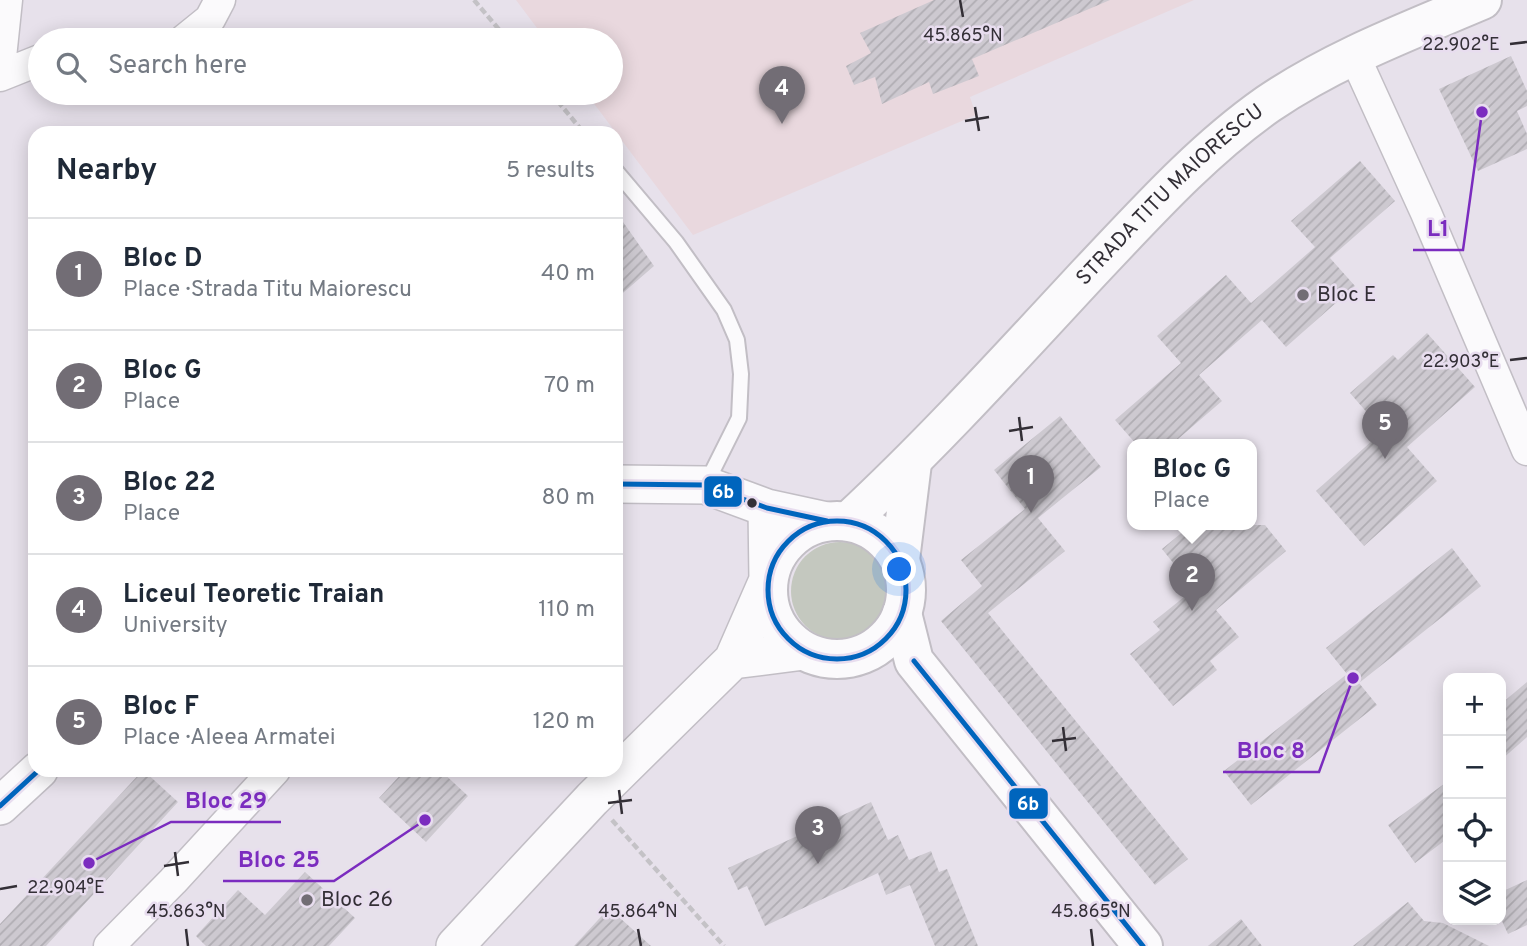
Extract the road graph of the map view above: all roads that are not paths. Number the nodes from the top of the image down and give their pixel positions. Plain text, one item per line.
1 (7, 0) edge
2 (220, 0) edge
3 (1482, 0) edge
4 (199, 28) edge
5 (1354, 55) junction
6 (28, 65) edge
7 (0, 67) edge
8 (0, 76) edge
9 (623, 180) edge
10 (1527, 450) edge
11 (912, 463) junction
12 (623, 484) edge
13 (705, 485) junction
14 (766, 508) junction
15 (838, 521) junction
16 (900, 560) junction
17 (768, 580) junction
18 (902, 613) junction
19 (804, 651) junction
20 (858, 656) junction
21 (733, 660) junction
22 (914, 661) junction
23 (623, 768) edge
24 (31, 777) edge
25 (269, 777) edge
26 (614, 777) edge
27 (0, 806) edge
28 (109, 946) edge
29 (455, 946) edge
30 (1143, 946) edge

1 - 7 street
2 - 4 street
3 - 5 main road, STRADA TITU MAIORESCU
5 - 10 street
5 - 11 main road, STRADA TITU MAIORESCU
6 - 8 street
9 - 13 lane
11 - 15 main road, STRADA TITU MAIORESCU
11 - 16 main road
12 - 13 street
13 - 14 street
14 - 15 street
14 - 17 street
15 - 16 main road
15 - 17 main road
16 - 18 main road
17 - 19 main road
17 - 21 street
18 - 20 main road
18 - 22 main road
19 - 20 main road
19 - 21 street
20 - 22 main road
21 - 23 street
22 - 30 main road
24 - 27 street
25 - 28 street
26 - 29 street

